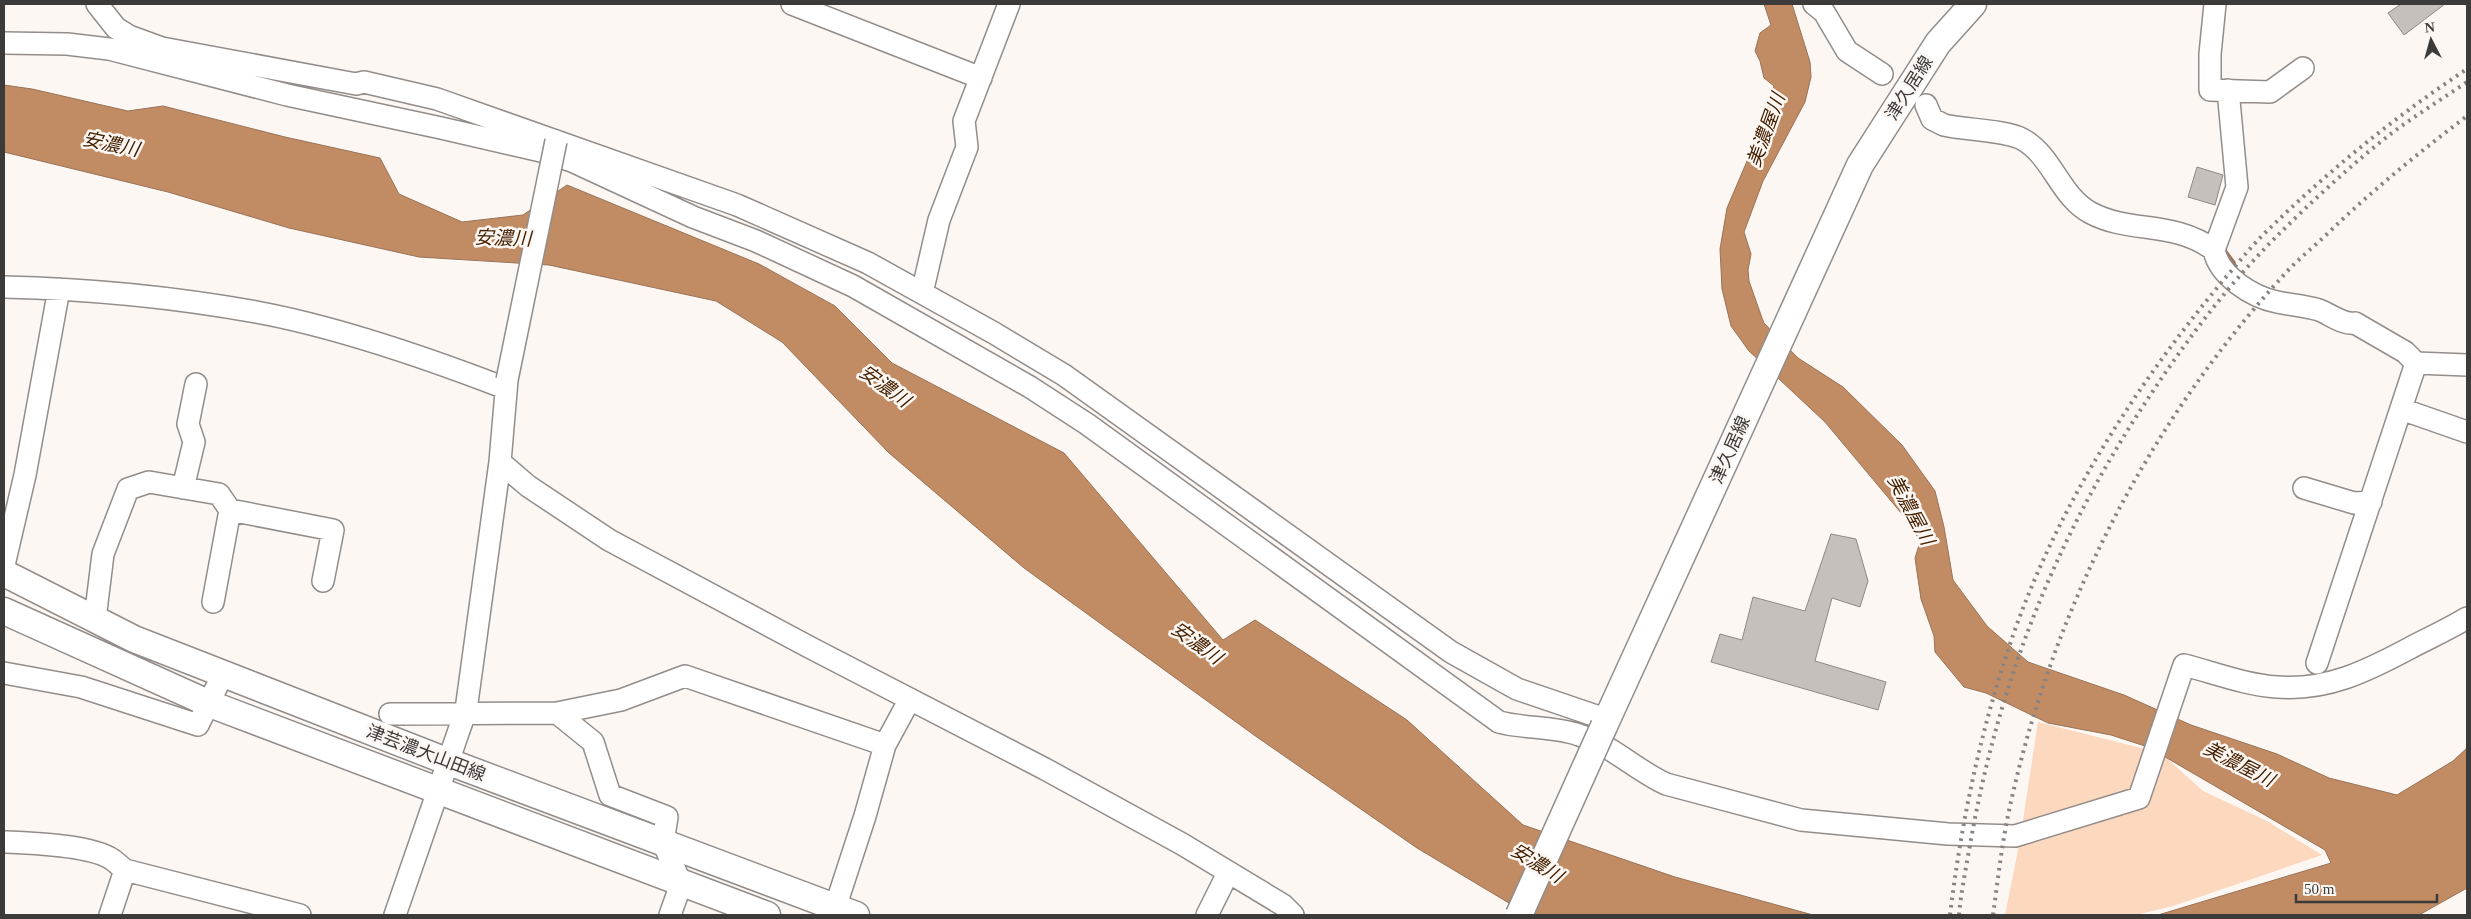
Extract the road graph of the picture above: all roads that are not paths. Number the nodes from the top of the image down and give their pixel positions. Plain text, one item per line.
1 (97, 4) edge
2 (792, 4) edge
3 (1009, 4) edge
4 (2215, 4) edge
5 (1971, 5) edge
6 (1822, 6) edge
7 (4, 43) edge
8 (2303, 68) dead end
9 (1882, 74) dead end
10 (981, 78) junction
11 (2228, 90) junction
12 (1926, 105) dead end
13 (556, 141) junction
14 (2214, 255) junction
15 (4, 287) edge
16 (59, 289) junction
17 (922, 292) junction
18 (2416, 364) junction
19 (2467, 365) edge
20 (196, 384) dead end
21 (506, 384) junction
22 (2401, 409) junction
23 (2467, 432) edge
24 (500, 462) junction
25 (184, 488) junction
26 (2304, 488) dead end
27 (2371, 502) junction
28 (230, 510) junction
29 (4, 565) edge
30 (4, 573) edge
31 (323, 581) dead end
32 (213, 602) dead end
33 (4, 611) edge
34 (2467, 618) edge
35 (94, 619) junction
36 (2317, 663) dead end
37 (4, 673) edge
38 (223, 674) junction
39 (910, 699) junction
40 (210, 704) junction
41 (557, 713) junction
42 (390, 714) dead end
43 (464, 714) junction
44 (1606, 723) junction
45 (885, 745) junction
46 (449, 762) junction
47 (439, 790) junction
48 (4, 842) edge
49 (663, 842) junction
50 (125, 870) junction
51 (1228, 873) junction
52 (682, 884) junction
53 (845, 911) edge
54 (110, 915) edge
55 (300, 915) edge
56 (395, 915) edge
57 (670, 915) edge
58 (767, 915) edge
59 (1208, 915) edge
60 (1293, 915) edge
61 (1519, 915) edge

1 - 13 street
2 - 10 street
3 - 10 street
4 - 11 street
5 - 44 main road, 津久居線
6 - 9 street
7 - 34 street
8 - 11 street
10 - 17 street
11 - 14 street
12 - 14 street
13 - 17 street
13 - 21 street, bridge
14 - 18 street
15 - 16 street
16 - 21 street
16 - 29 street
17 - 44 street
18 - 19 street
18 - 22 street
20 - 25 street
21 - 24 street
22 - 23 street
22 - 27 street
24 - 39 street
24 - 43 street
25 - 28 street
25 - 35 street
26 - 27 street
27 - 36 street
28 - 31 street
28 - 32 street
30 - 35 main road, 津芸濃大山田線
33 - 40 main road, 津芸濃大山田線
35 - 38 main road, 津芸濃大山田線
37 - 40 street
38 - 40 street
38 - 46 main road, 津芸濃大山田線
39 - 45 street
39 - 51 street
40 - 47 main road, 津芸濃大山田線
41 - 43 street
41 - 45 street
41 - 49 street
42 - 43 street
43 - 46 street
44 - 61 main road, 津久居線, bridge
45 - 53 street
46 - 47 street
46 - 49 main road, 津芸濃大山田線
47 - 52 main road, 津芸濃大山田線
47 - 56 street
48 - 50 street
49 - 52 street
49 - 53 main road, 津芸濃大山田線
50 - 54 street
50 - 55 street
51 - 59 street
51 - 60 street
52 - 57 street
52 - 58 main road, 津芸濃大山田線

